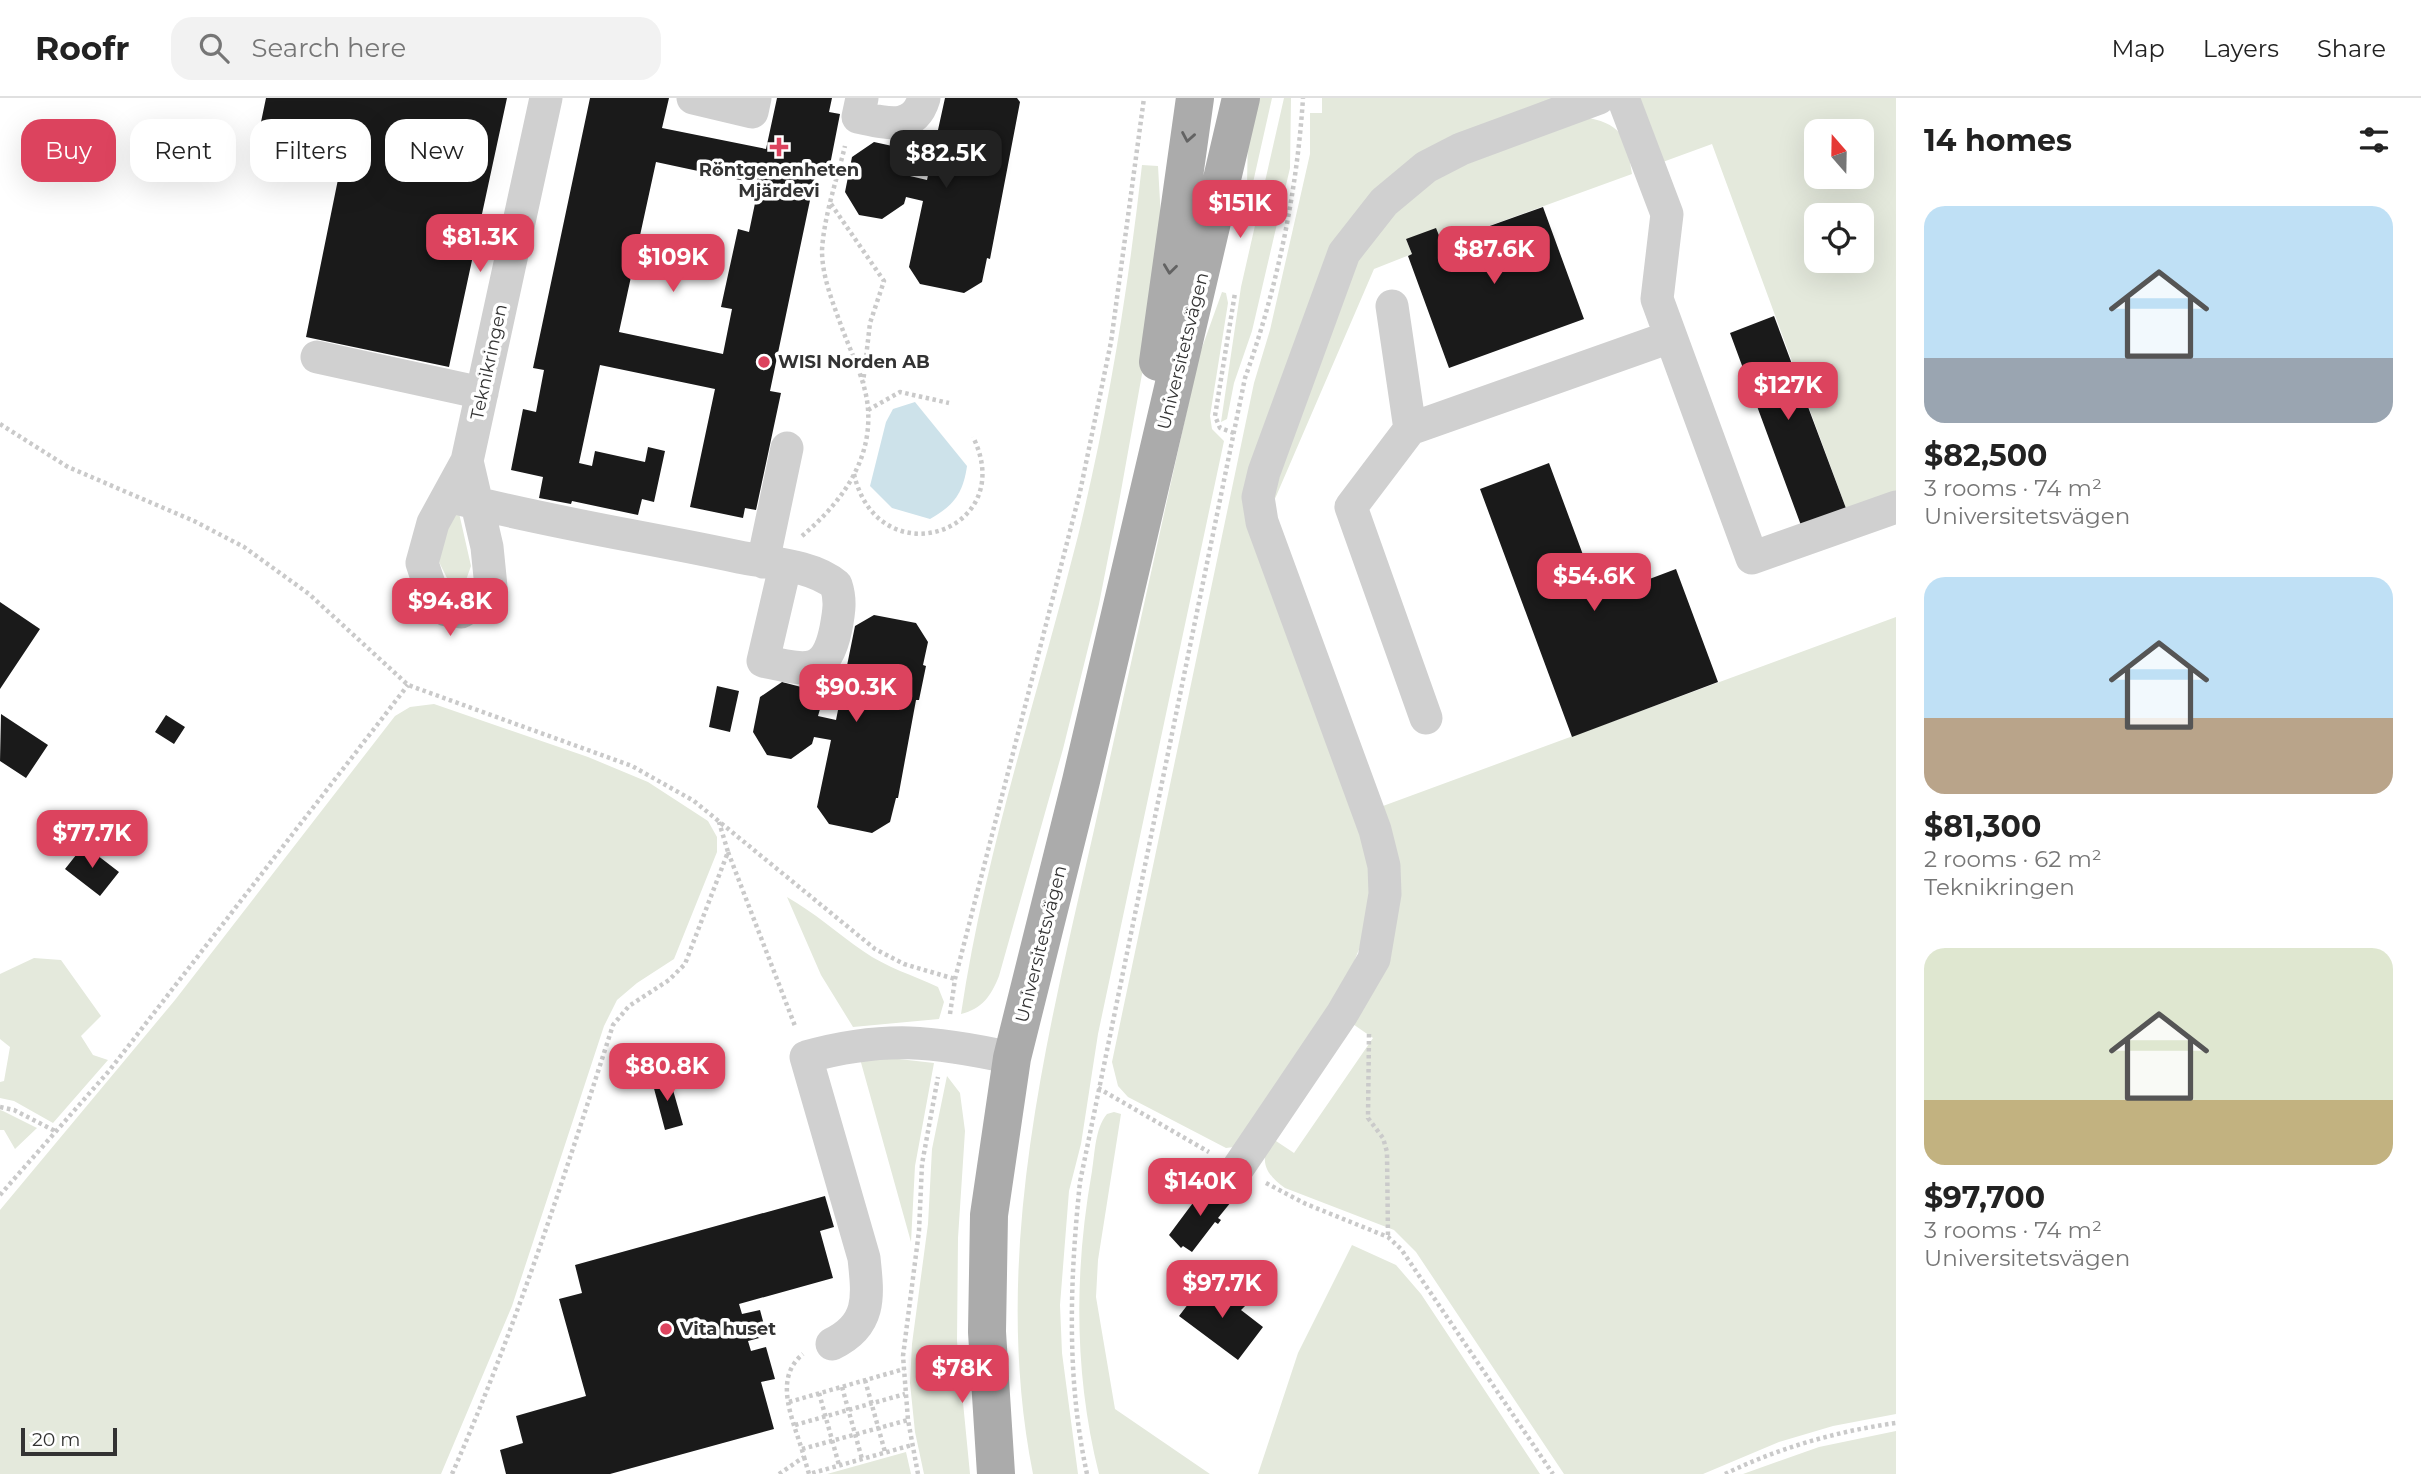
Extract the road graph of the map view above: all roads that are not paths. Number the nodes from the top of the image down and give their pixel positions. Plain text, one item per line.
1 (546, 98) edge
2 (693, 98) edge
3 (755, 98) edge
4 (924, 98) edge
5 (1195, 98) edge
6 (1241, 98) edge
7 (1599, 98) edge
8 (1623, 98) edge
9 (860, 108) edge
10 (1392, 306) dead end
11 (1670, 337) junction
12 (317, 357) dead end
13 (482, 393) junction
14 (1410, 429) junction
15 (787, 448) dead end
16 (1896, 507) edge
17 (1132, 562) junction
18 (1426, 718) dead end
19 (1012, 1058) junction
20 (1238, 1168) road end
21 (987, 1332) junction
22 (832, 1344) road end
23 (996, 1474) edge
24 (1020, 1474) edge

1 - 13 street, Teknikringen
2 - 3 street
4 - 9 street
5 -> 17 main road, Universitetsvägen
6 - 17 main road, Universitetsvägen
7 - 20 street
8 - 11 street
10 - 14 street
11 - 14 street
11 - 16 street
12 - 13 street
13 - 15 street, Teknikringen
14 - 18 street
17 - 19 main road, Universitetsvägen
19 - 21 main road, Universitetsvägen
19 - 22 street
21 - 23 main road, Universitetsvägen
21 - 24 main road, Universitetsvägen

